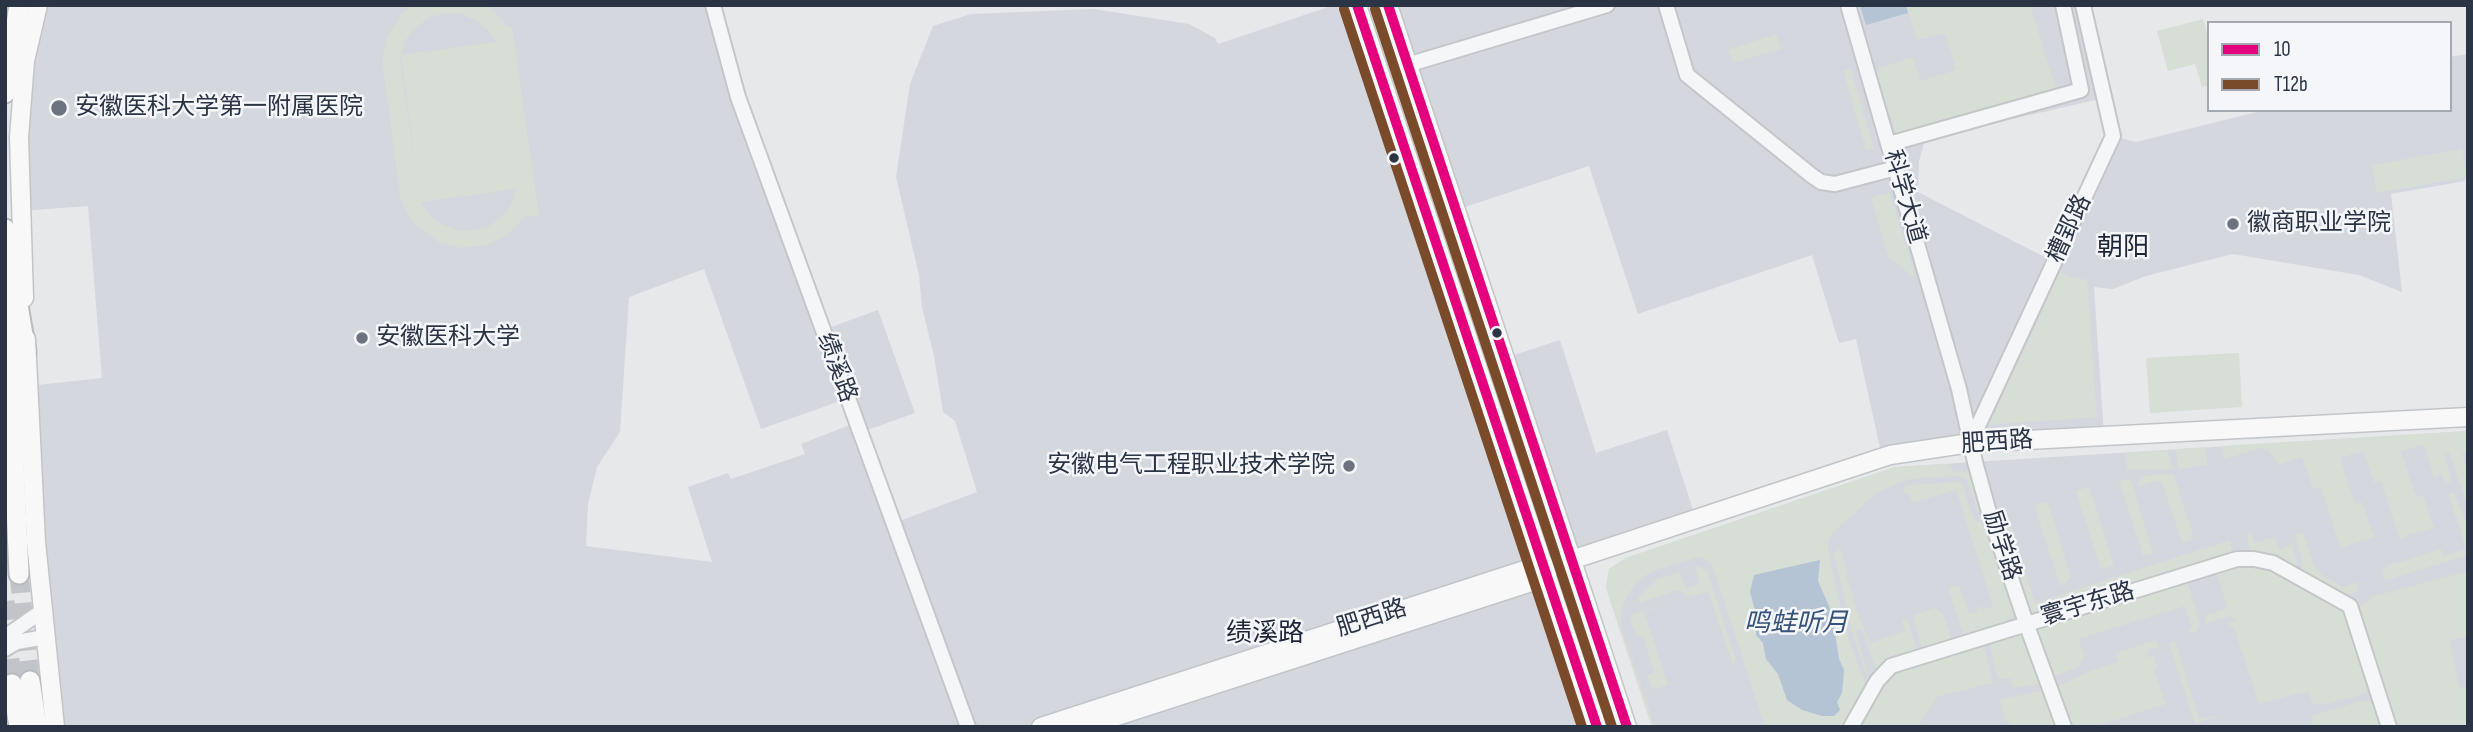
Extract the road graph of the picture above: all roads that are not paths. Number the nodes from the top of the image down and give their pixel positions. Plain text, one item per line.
1 (8, 5) edge
2 (19, 5) edge
3 (38, 5) edge
4 (713, 5) edge
5 (1357, 5) edge
6 (1388, 5) edge
7 (1607, 5) edge
8 (1666, 5) edge
9 (1848, 5) edge
10 (2063, 5) edge
11 (2083, 5) edge
12 (1586, 8) edge
13 (5, 16) edge
14 (1408, 65) junction
15 (5, 93) edge
16 (1889, 144) junction
17 (1896, 168) junction
18 (5, 229) edge
19 (5, 259) edge
20 (26, 352) junction
21 (1959, 388) joint
22 (2468, 417) edge
23 (1970, 443) junction
24 (1573, 561) junction
25 (1545, 570) junction
26 (19, 574) tunnel mouth
27 (42, 611) junction
28 (2026, 623) junction
29 (5, 637) edge
30 (45, 637) junction
31 (5, 649) edge
32 (19, 727) edge
33 (37, 727) edge
34 (55, 727) edge
35 (968, 727) edge
36 (1041, 727) edge
37 (1083, 727) edge
38 (1597, 727) edge
39 (1627, 727) edge
40 (1850, 727) edge
41 (2064, 727) edge
42 (2389, 727) edge

1 - 13 highway
2 - 15 highway
3 - 20 main road
4 - 35 street, 绩溪路
5 - 25 main road
6 - 14 main road
7 - 12 street
8 - 17 street
9 - 16 street, 科学大道
10 - 16 street
11 - 23 street, 槽郢路
12 - 14 street
14 - 24 main road
16 - 17 street, 科学大道
17 - 21 street, 科学大道
18 - 20 highway
19 - 26 highway
20 - 27 main road
21 - 23 street, 励学路
22 - 23 main road, 肥西路
23 - 24 main road, 肥西路
23 - 28 street, 励学路
24 - 25 main road, 肥西路
24 - 39 main road
25 - 36 main road, 肥西路
25 - 37 main road, 肥西路
25 - 38 main road
27 - 29 street
27 - 30 main road
28 - 40 street, 寰宇东路
28 - 41 street, 励学路
28 - 42 street, 寰宇东路
30 - 31 street
30 - 34 main road
32 - 33 highway

